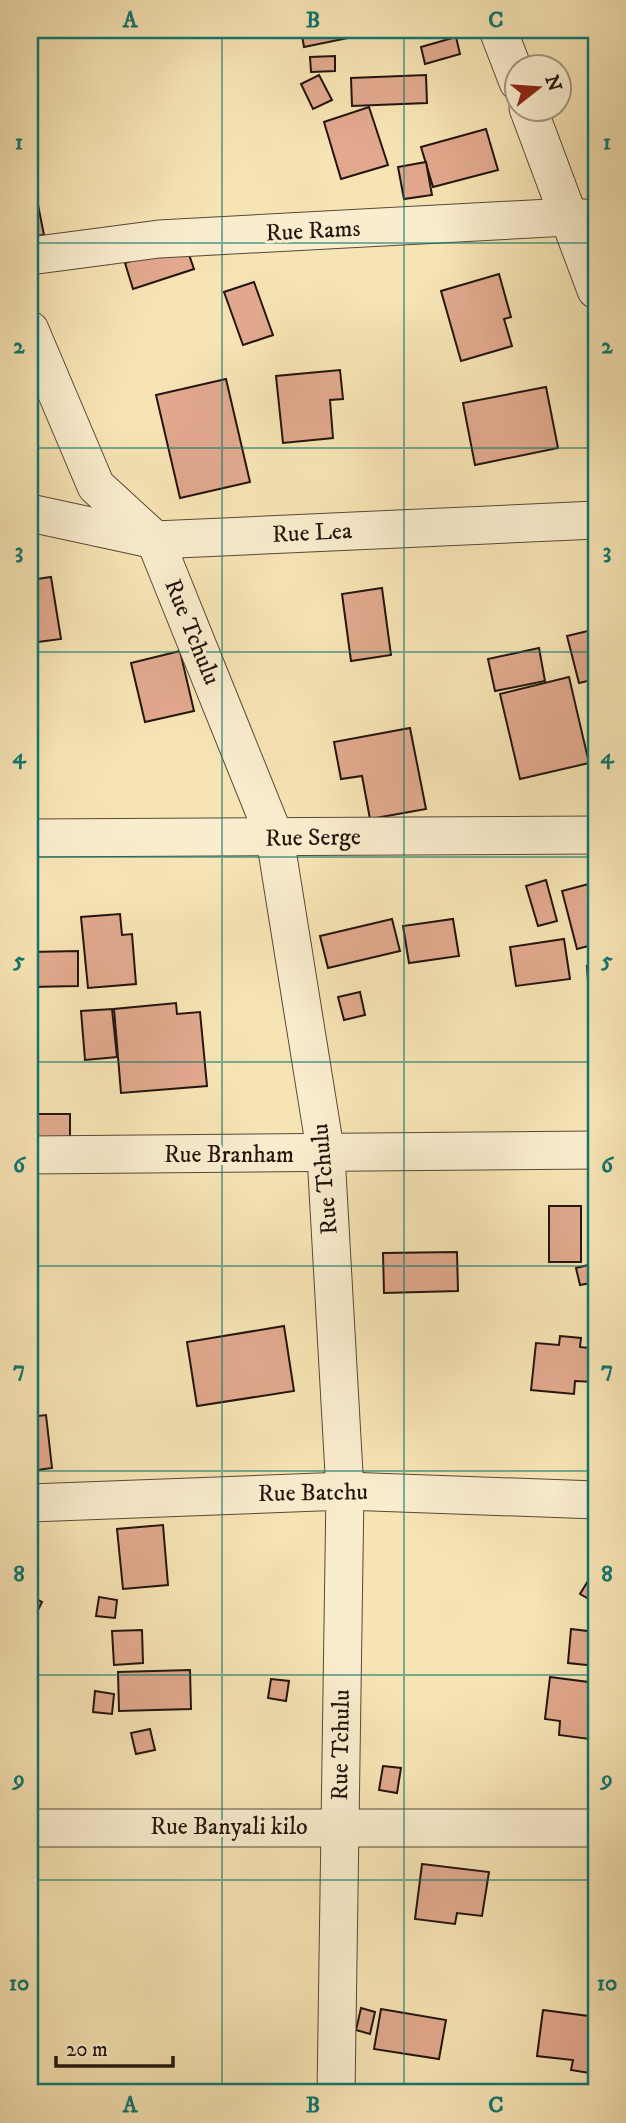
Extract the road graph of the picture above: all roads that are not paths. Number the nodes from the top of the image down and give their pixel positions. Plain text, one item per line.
1 (498, 30) edge
2 (506, 52) edge
3 (534, 122) edge
4 (582, 218) edge
5 (30, 256) edge
6 (596, 290) edge
7 (30, 330) edge
8 (30, 513) edge
9 (596, 520) edge
10 (155, 540) junction
11 (596, 835) edge
12 (30, 838) edge
13 (275, 838) junction
14 (596, 1150) edge
15 (30, 1155) edge
16 (326, 1155) junction
17 (345, 1491) junction
18 (596, 1500) edge
19 (30, 1503) edge
20 (340, 1826) junction
21 (30, 1828) edge
22 (596, 1828) edge
23 (336, 2093) edge

1 - 2 street
3 - 4 street
4 - 5 street, Rue Rams
4 - 6 street
7 - 10 street, Rue Tchulu
8 - 10 street, Rue Lea
9 - 10 street, Rue Lea
10 - 13 street, Rue Tchulu
11 - 13 street, Rue Serge
12 - 13 street, Rue Serge
13 - 16 street, Rue Tchulu
14 - 16 street, Rue Branham
15 - 16 street, Rue Branham
16 - 17 street, Rue Tchulu
17 - 18 street, Rue Batchu
17 - 19 street, Rue Batchu
17 - 20 street, Rue Tchulu
20 - 21 street, Rue Banyali kilo
20 - 22 street, Rue Banyali kilo
20 - 23 street, Rue Tchulu

